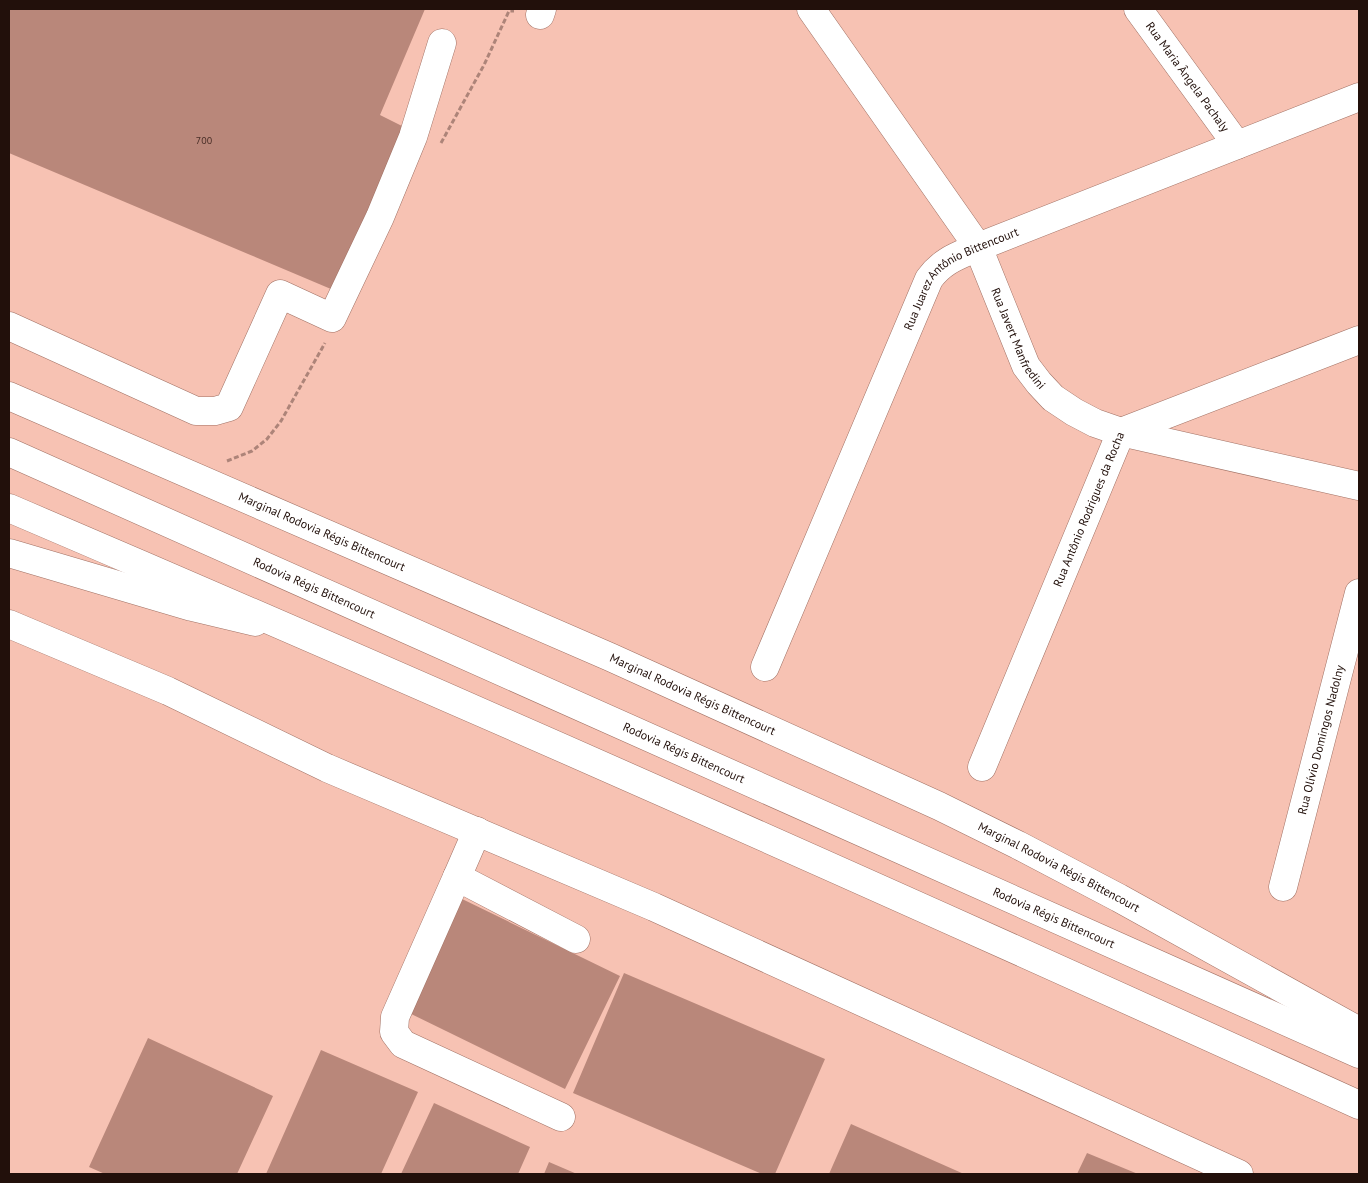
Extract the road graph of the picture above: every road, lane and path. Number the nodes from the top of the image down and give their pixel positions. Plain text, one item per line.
1 (811, 9) edge
2 (1138, 9) edge
3 (442, 43) dead end
4 (1359, 97) edge
5 (1237, 145) junction
6 (978, 247) junction
7 (9, 326) edge
8 (1359, 340) edge
9 (9, 396) edge
10 (1122, 432) junction
11 (9, 452) edge
12 (1359, 486) edge
13 (9, 508) edge
14 (9, 553) edge
15 (1359, 593) edge
16 (9, 624) edge
17 (304, 634) junction
18 (765, 667) dead end
19 (982, 767) dead end
20 (477, 831) junction
21 (457, 877) junction
22 (1283, 887) dead end
23 (576, 939) dead end
24 (1359, 1031) edge
25 (1359, 1054) edge
26 (1359, 1105) edge
27 (561, 1117) dead end
28 (1239, 1174) edge

1 - 6 main road, Rua Javert Manfredini
2 - 5 main road, Rua Maria Ângela Pachaly
3 - 7 main road
4 - 5 main road, Rua Juarez Antônio Bittencourt
5 - 6 main road, Rua Juarez Antônio Bittencourt
6 - 10 main road, Rua Javert Manfredini
6 - 18 main road, Rua Juarez Antônio Bittencourt
8 - 10 main road, Rua Antônio Rodrigues da Rocha
9 - 24 main road, Marginal Rodovia Régis Bittencourt
10 - 12 main road, Rua Javert Manfredini
10 - 19 main road, Rua Antônio Rodrigues da Rocha
11 - 25 main road, Rodovia Régis Bittencourt
13 - 17 main road
14 - 17 main road
15 - 22 main road, Rua Olívio Domingos Nadolny
16 - 20 main road
17 - 26 main road
20 - 21 main road
20 - 28 main road
21 - 23 main road
21 - 27 main road

